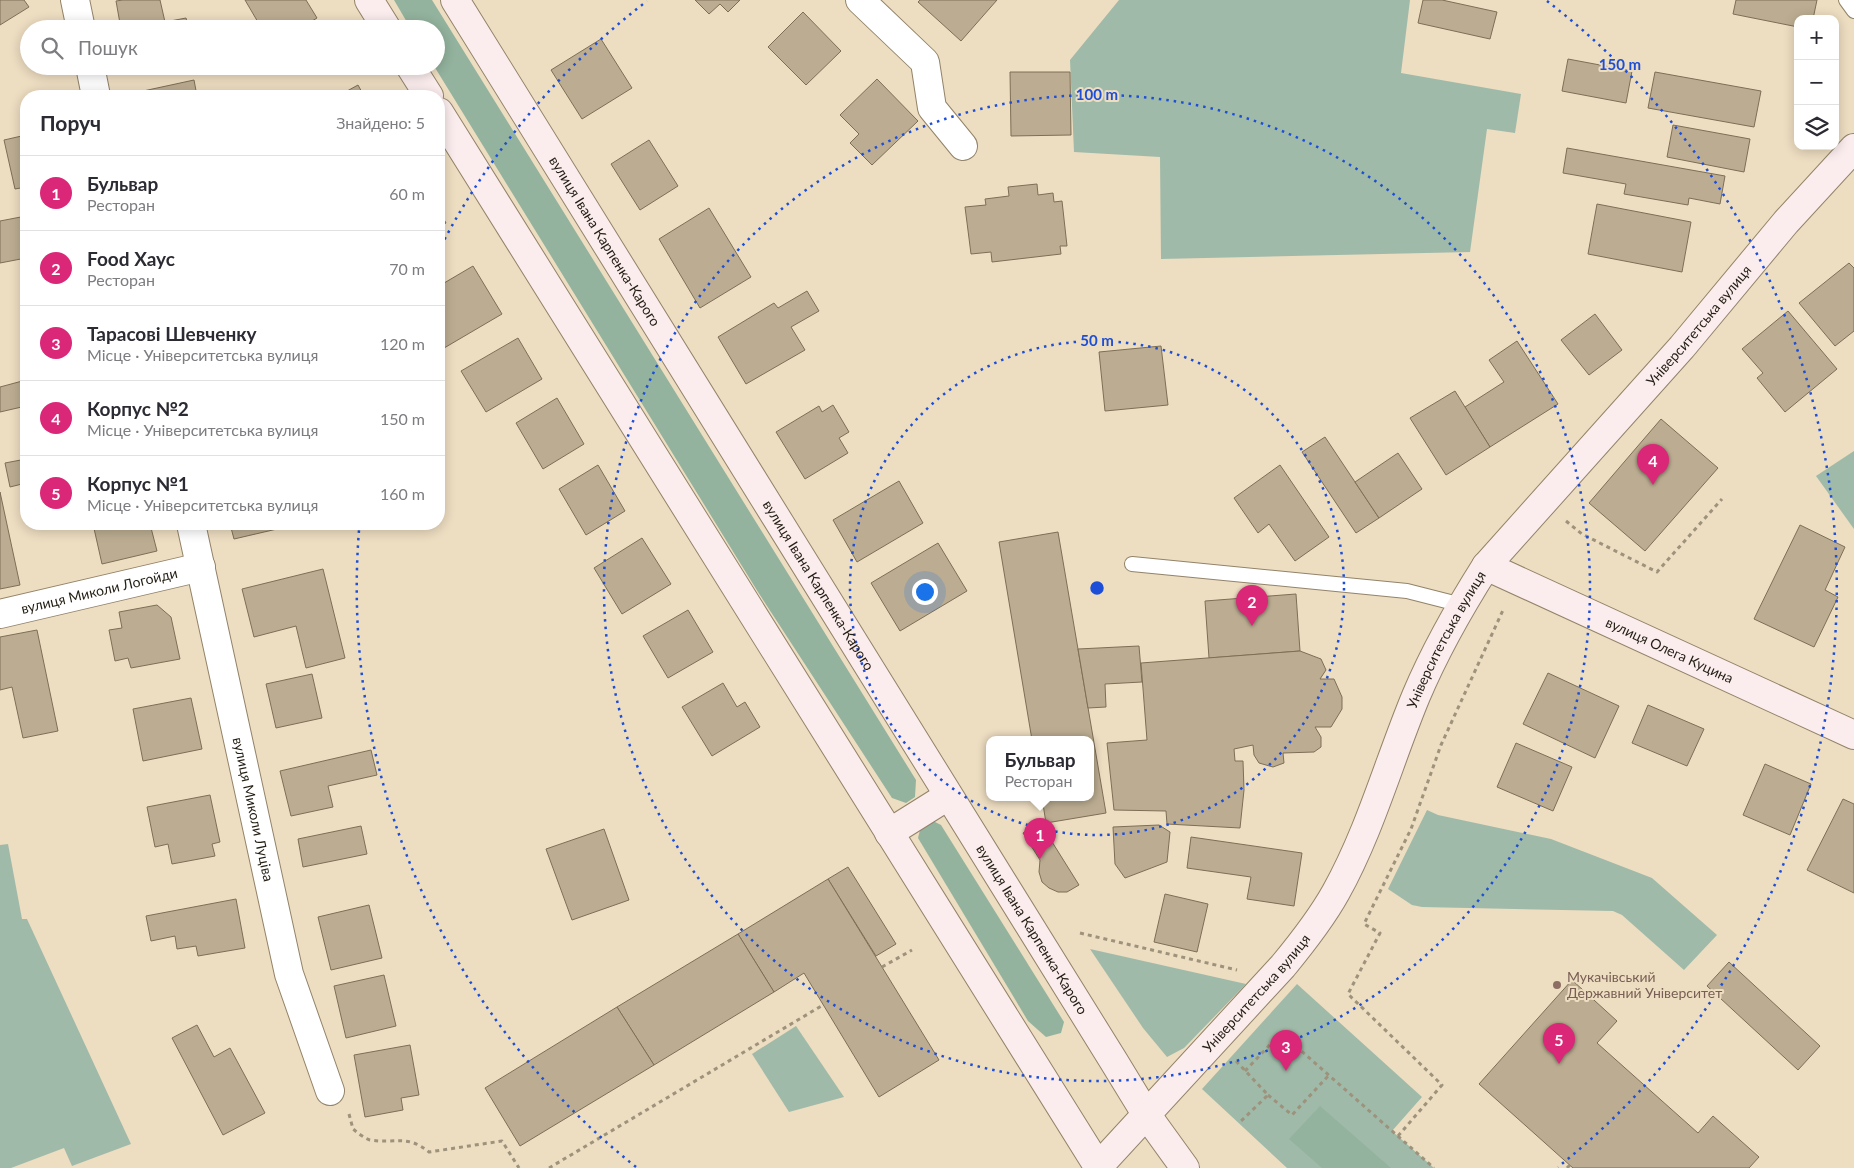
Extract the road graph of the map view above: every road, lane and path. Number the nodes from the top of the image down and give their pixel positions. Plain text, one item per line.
1 (75, 0) edge
2 (369, 0) edge
3 (456, 0) edge
4 (860, 0) edge
5 (1846, 0) edge
6 (1854, 11) edge
7 (79, 20) edge
8 (381, 20) edge
9 (92, 75) edge
10 (416, 75) edge
11 (95, 90) edge
12 (425, 90) edge
13 (445, 122) edge
14 (964, 146) dead end
15 (1854, 148) edge
16 (1722, 499) dead end
17 (1564, 520) dead end
18 (192, 530) edge
19 (1132, 564) dead end
20 (1486, 566) junction
21 (201, 567) junction
22 (1519, 581) junction
23 (1462, 605) junction
24 (0, 614) edge
25 (1854, 735) edge
26 (948, 796) junction
27 (889, 833) junction
28 (1080, 933) dead end
29 (912, 950) dead end
30 (882, 967) dead end
31 (1244, 972) dead end
32 (823, 1005) dead end
33 (1215, 1040) junction
34 (1245, 1071) junction
35 (1329, 1075) junction
36 (1268, 1095) junction
37 (339, 1100) joint
38 (1146, 1114) junction
39 (1239, 1123) dead end
40 (1398, 1136) junction
41 (519, 1168) edge
42 (549, 1168) edge
43 (1098, 1168) edge
44 (1185, 1168) edge
45 (1434, 1168) edge

1 - 7 street
2 - 8 main road
3 - 26 main road, вулиця Івана Карпенка-Карого
4 - 14 street
5 - 6 lane
9 - 11 street
10 - 12 main road
13 - 27 main road
15 - 20 main road, Університетська вулиця
16 - 17 path
18 - 21 street, вулиця Миколи Луціва
19 - 23 lane
20 - 22 main road, вулиця Олега Куцина
20 - 23 main road, Університетська вулиця
21 - 24 street, вулиця Миколи Логойди
21 - 37 street, вулиця Миколи Луціва
22 - 25 main road, вулиця Олега Куцина
22 - 40 path
23 - 33 main road, Університетська вулиця
26 - 27 main road
26 - 38 main road, вулиця Івана Карпенка-Карого
27 - 43 main road
28 - 31 path
29 - 30 path
32 - 42 path
33 - 34 path
33 - 38 main road, Університетська вулиця
34 - 35 path
34 - 36 path
35 - 36 path
35 - 40 path
36 - 39 path
37 - 41 path
38 - 43 main road, Університетська вулиця
38 - 44 main road, вулиця Івана Карпенка-Карого
40 - 45 path

